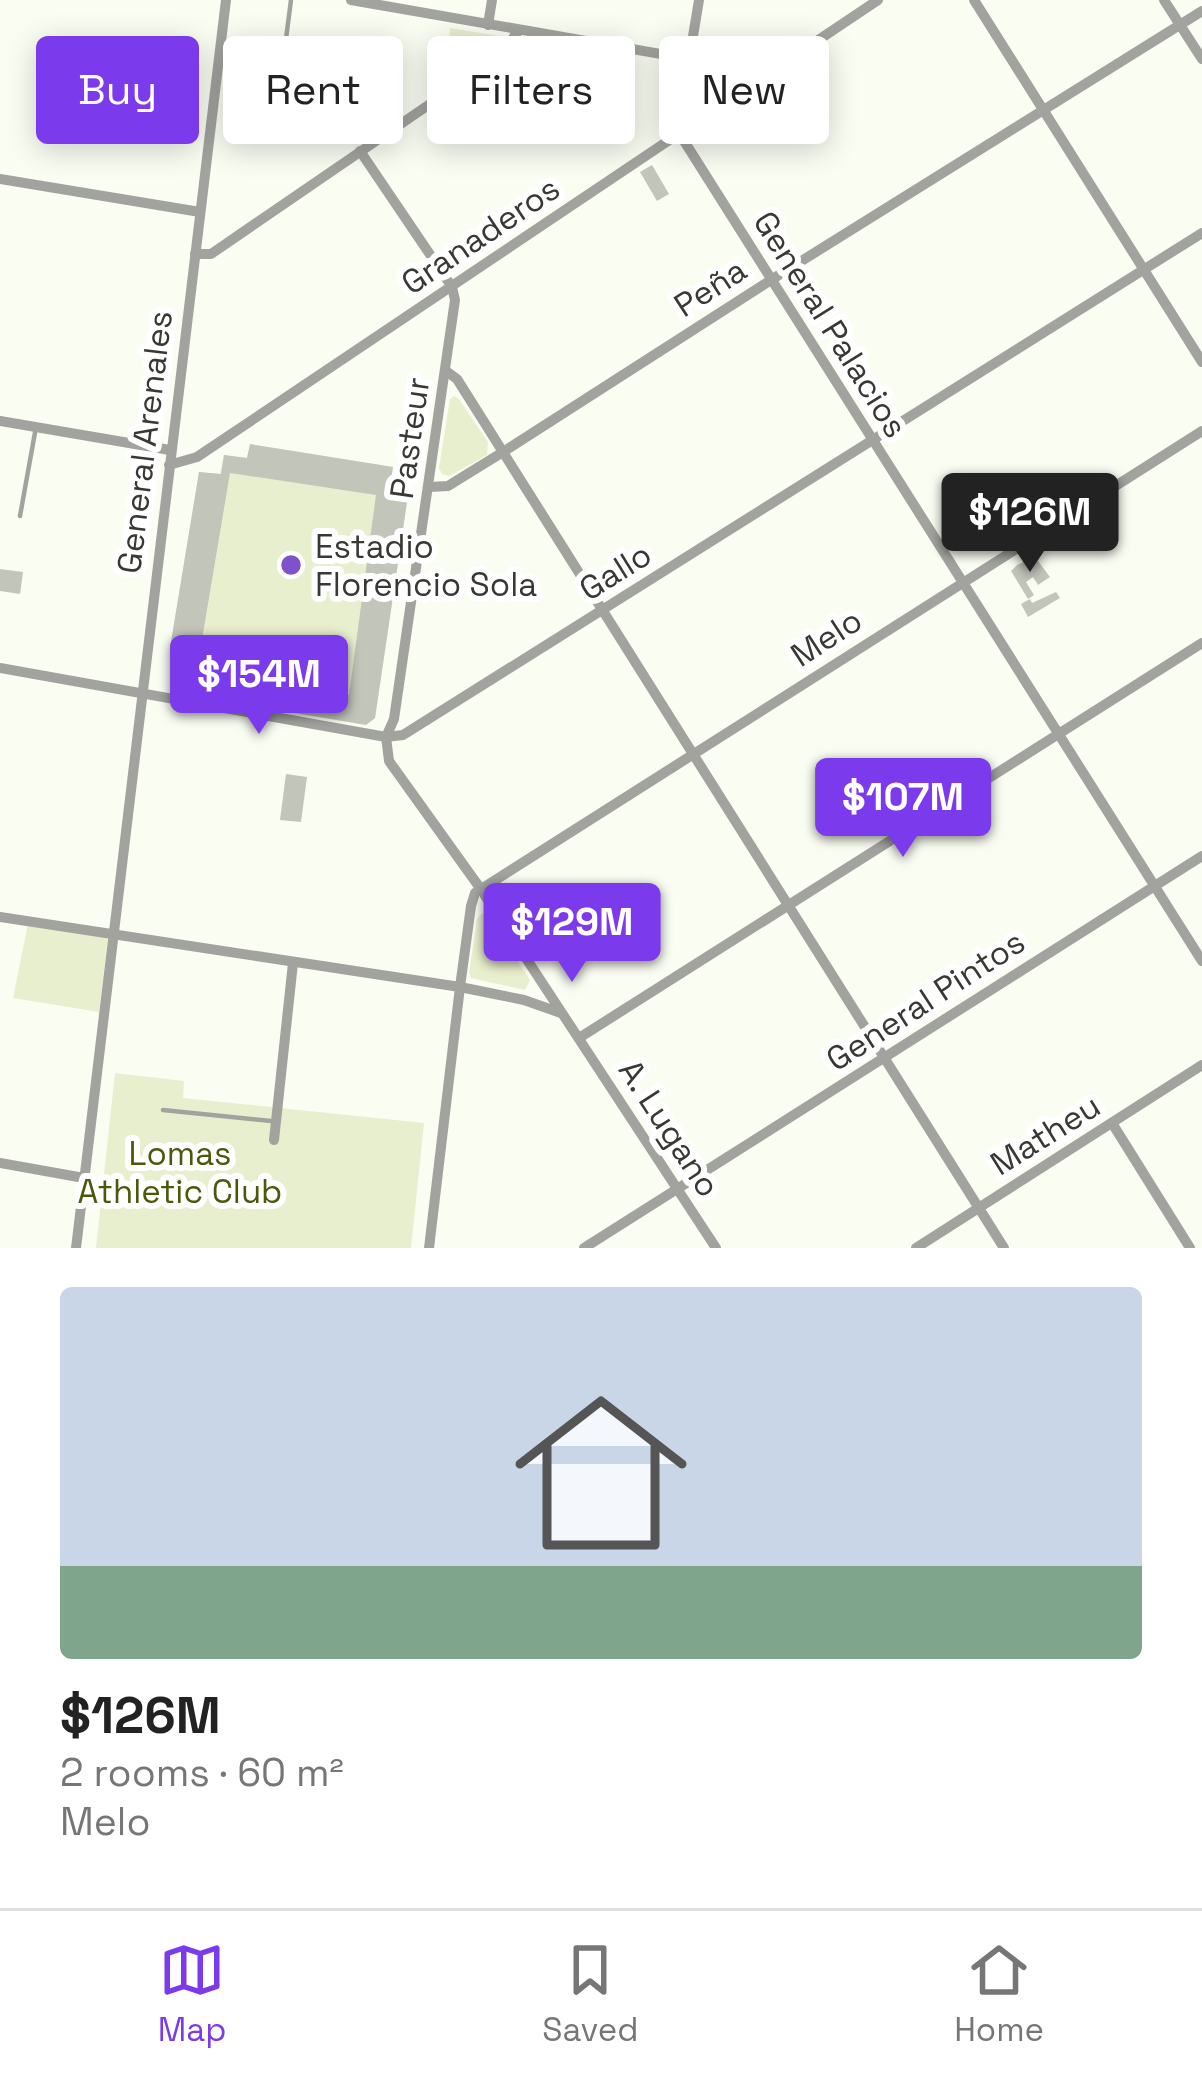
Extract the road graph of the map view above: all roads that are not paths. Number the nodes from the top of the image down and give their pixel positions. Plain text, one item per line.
1 (226, 0) edge
2 (291, 0) edge
3 (351, 0) edge
4 (492, 0) edge
5 (699, 0) edge
6 (878, 0) edge
7 (974, 0) edge
8 (1164, 0) edge
9 (1202, 11) edge
10 (488, 25) junction
11 (1180, 25) junction
12 (519, 30) junction
13 (286, 36) edge
14 (693, 36) edge
15 (825, 36) edge
16 (659, 53) edge
17 (1202, 59) edge
18 (1042, 110) junction
19 (663, 144) edge
20 (686, 144) edge
21 (360, 151) junction
22 (0, 178) edge
23 (200, 212) junction
24 (1202, 233) edge
25 (194, 254) junction
26 (1144, 270) junction
27 (771, 280) junction
28 (452, 287) junction
29 (1202, 362) edge
30 (446, 370) junction
31 (0, 421) edge
32 (35, 427) junction
33 (1202, 431) edge
34 (872, 441) junction
35 (170, 450) junction
36 (502, 452) junction
37 (169, 465) junction
38 (429, 488) junction
39 (20, 516) dead end
40 (961, 583) junction
41 (602, 611) junction
42 (1202, 643) edge
43 (0, 668) edge
44 (141, 692) junction
45 (1058, 734) junction
46 (386, 737) junction
47 (692, 754) junction
48 (1202, 856) edge
49 (1154, 886) junction
50 (480, 888) junction
51 (789, 904) junction
52 (0, 916) edge
53 (112, 935) junction
54 (1202, 962) edge
55 (293, 963) junction
56 (460, 987) junction
57 (564, 1015) junction
58 (578, 1038) junction
59 (885, 1058) junction
60 (1202, 1065) edge
61 (164, 1110) dead end
62 (276, 1122) junction
63 (1112, 1124) junction
64 (274, 1140) dead end
65 (0, 1163) edge
66 (84, 1178) junction
67 (677, 1190) junction
68 (979, 1208) junction
69 (76, 1248) edge
70 (429, 1248) edge
71 (584, 1248) edge
72 (716, 1248) edge
73 (916, 1248) edge
74 (1004, 1248) edge
75 (1190, 1248) edge

1 - 23 street, General Arenales
2 - 13 lane
3 - 10 street
4 - 10 street
5 - 14 street
6 - 15 street, Granaderos
7 - 18 street
8 - 11 street
9 - 11 street, Peña
10 - 12 street
11 - 17 street
11 - 18 street, Peña
12 - 16 street
12 - 21 street
18 - 26 street
18 - 27 street, Peña
19 - 28 street, Granaderos
20 - 27 street, General Palacios
21 - 25 street
21 - 28 street
22 - 23 street
23 - 25 street, General Arenales
24 - 26 street, Gallo
25 - 35 street, General Arenales
26 - 29 street
26 - 34 street, Gallo
27 - 34 street, General Palacios
27 - 36 street, Peña
28 - 30 street, Pasteur
28 - 37 street, Granaderos
30 - 36 street
30 - 38 street, Pasteur
31 - 32 street
32 - 35 street
32 - 39 lane
33 - 40 street, Melo
34 - 40 street, General Palacios
34 - 41 street, Gallo
35 - 37 street, General Arenales
36 - 38 street, Peña
36 - 41 street
37 - 44 street, General Arenales
38 - 46 street, Pasteur
40 - 45 street, General Palacios
40 - 47 street, Melo
41 - 46 street, Gallo
41 - 47 street
42 - 45 street
43 - 44 street
44 - 46 street
44 - 53 street, General Arenales
45 - 49 street, General Palacios
45 - 51 street
46 - 50 street, A. Lugano
47 - 50 street, Melo
47 - 51 street
48 - 49 street, General Pintos
49 - 54 street, General Palacios
49 - 59 street, General Pintos
50 - 56 street
50 - 57 street, A. Lugano
51 - 58 street
51 - 59 street
52 - 53 street
53 - 55 street
53 - 66 street, General Arenales
55 - 56 street
55 - 62 street
56 - 57 street
56 - 70 street
57 - 58 street, A. Lugano
58 - 67 street, A. Lugano
59 - 67 street, General Pintos
59 - 68 street
60 - 63 street, Matheu
61 - 62 lane
62 - 64 street
63 - 68 street, Matheu
63 - 75 street
65 - 66 street
66 - 69 street, General Arenales
67 - 71 street, General Pintos
67 - 72 street, A. Lugano
68 - 73 street, Matheu
68 - 74 street

